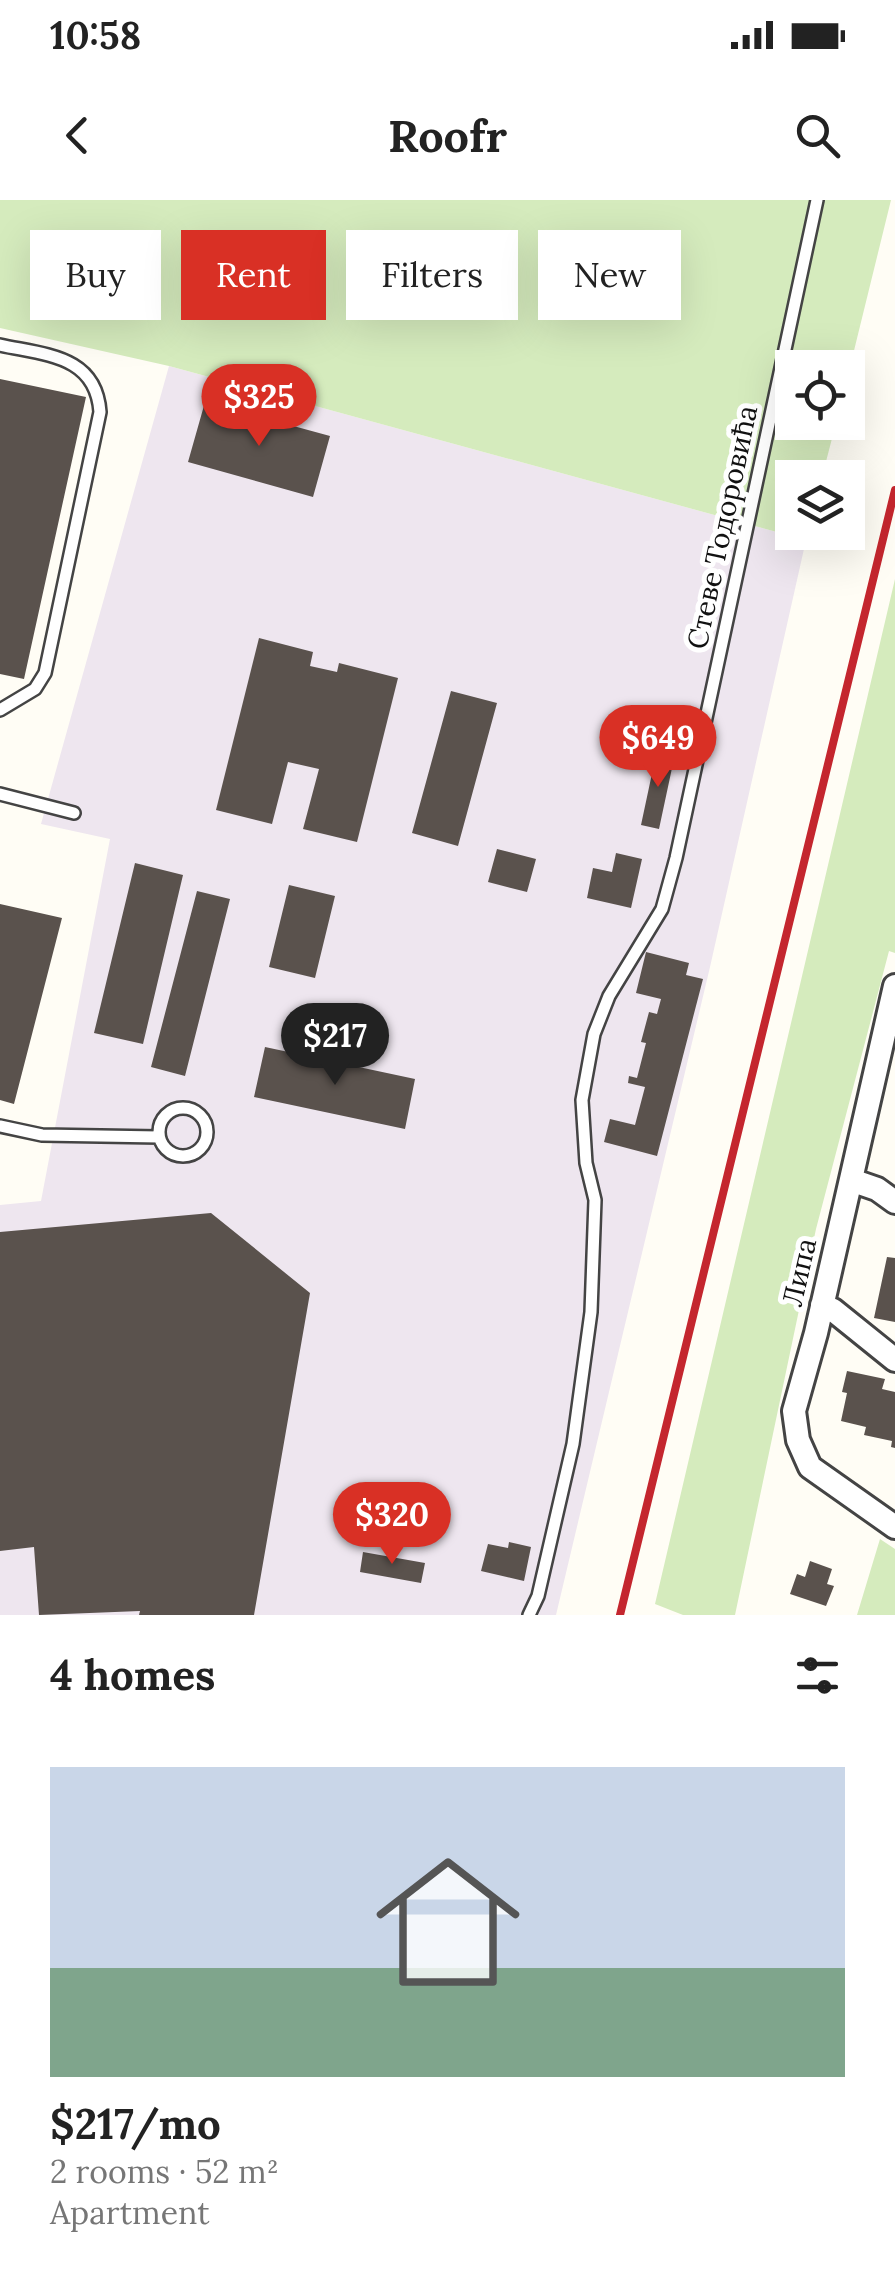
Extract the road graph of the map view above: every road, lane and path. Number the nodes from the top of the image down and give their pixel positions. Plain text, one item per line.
1 (817, 200) edge
2 (0, 345) edge
3 (0, 710) edge
4 (0, 794) edge
5 (74, 813) dead end
6 (895, 986) edge
7 (0, 1126) edge
8 (159, 1138) junction
9 (851, 1180) junction
10 (895, 1202) edge
11 (822, 1306) junction
12 (895, 1360) edge
13 (895, 1527) edge
14 (529, 1615) edge

1 - 14 lane, Стеве Тодоровића
2 - 3 lane
4 - 5 lane
6 - 9 street, Липа
7 - 8 lane
8 - 8 lane
9 - 10 street
9 - 11 street, Липа
11 - 12 street
11 - 13 street, Липа

